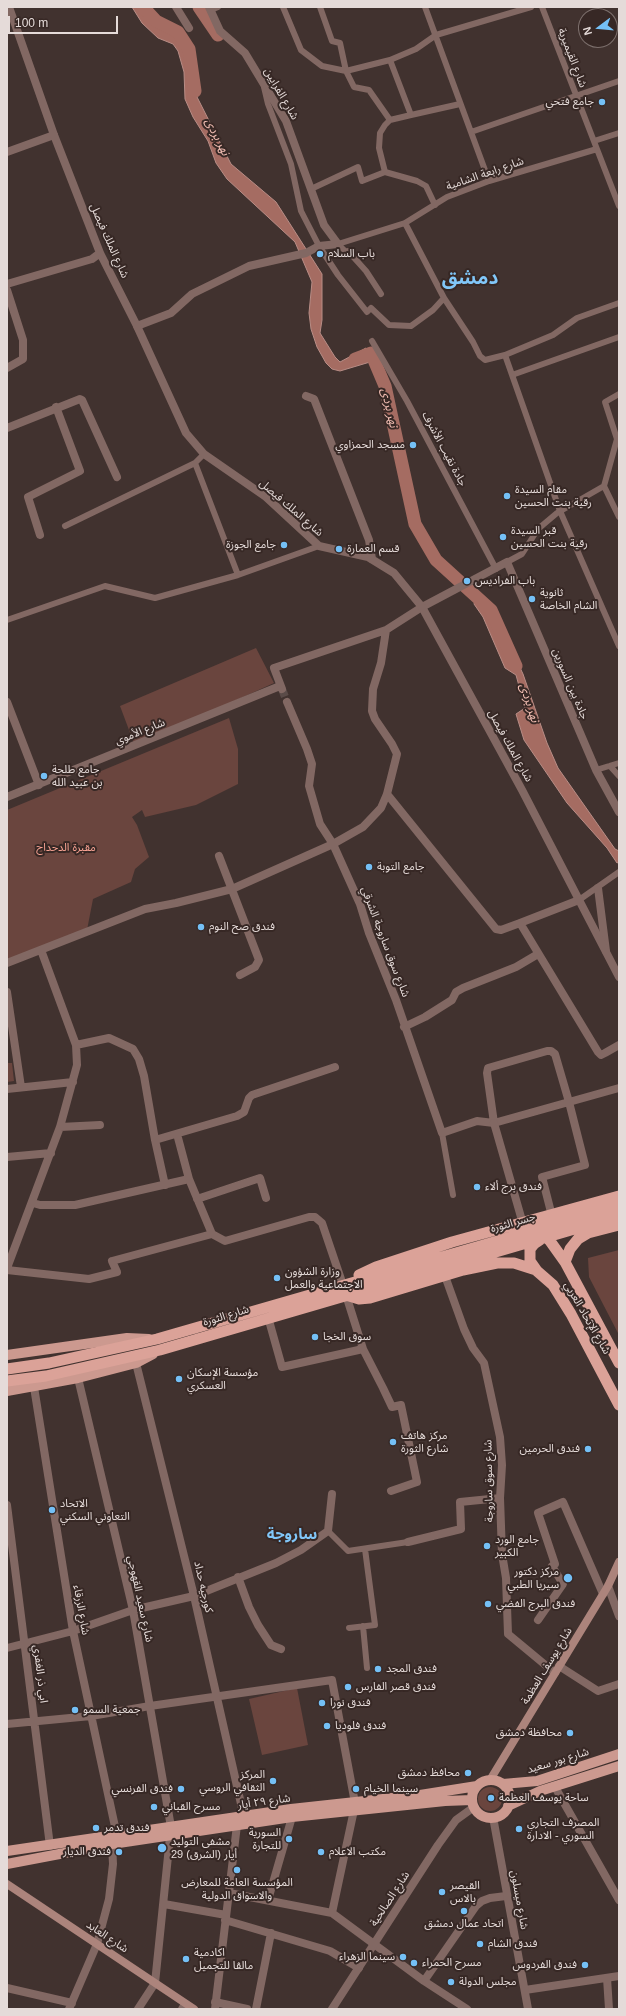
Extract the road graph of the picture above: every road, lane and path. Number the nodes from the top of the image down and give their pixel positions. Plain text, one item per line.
1 (9, 7) edge
2 (176, 7) edge
3 (283, 7) edge
4 (320, 7) edge
5 (425, 7) edge
6 (531, 7) edge
7 (542, 7) edge
8 (213, 8) edge
9 (189, 28) dead end
10 (436, 35) junction
11 (390, 60) junction
12 (346, 71) junction
13 (619, 81) edge
14 (263, 83) junction
15 (576, 95) junction
16 (460, 104) junction
17 (411, 115) junction
18 (390, 120) junction
19 (471, 132) junction
20 (619, 133) edge
21 (54, 135) junction
22 (594, 141) junction
23 (597, 150) junction
24 (7, 152) edge
25 (385, 172) junction
26 (489, 181) junction
27 (311, 189) junction
28 (435, 205) junction
29 (619, 206) edge
30 (405, 223) junction
31 (338, 244) junction
32 (319, 246) junction
33 (100, 253) junction
34 (7, 284) edge
35 (7, 290) edge
36 (381, 294) dead end
37 (444, 298) junction
38 (619, 303) edge
39 (137, 326) junction
40 (619, 337) edge
41 (372, 341) dead end
42 (505, 355) junction
43 (7, 368) edge
44 (512, 375) junction
45 (619, 394) edge
46 (306, 396) dead end
47 (56, 408) junction
48 (7, 428) edge
49 (204, 454) junction
50 (195, 463) junction
51 (117, 477) dead end
52 (604, 486) junction
53 (560, 511) junction
54 (619, 517) edge
55 (65, 526) dead end
56 (40, 535) dead end
57 (319, 546) junction
58 (372, 559) junction
59 (507, 562) junction
60 (496, 569) junction
61 (238, 575) junction
62 (422, 607) junction
63 (7, 620) edge
64 (386, 630) junction
65 (619, 646) edge
66 (7, 702) edge
67 (287, 702) tunnel mouth
68 (619, 763) edge
69 (610, 766) junction
70 (596, 770) junction
71 (619, 776) edge
72 (39, 785) junction
73 (387, 794) junction
74 (7, 797) edge
75 (619, 812) edge
76 (333, 844) junction
77 (219, 856) dead end
78 (619, 872) edge
79 (598, 888) junction
80 (232, 889) junction
81 (579, 900) junction
82 (520, 923) junction
83 (41, 950) junction
84 (538, 954) junction
85 (607, 954) junction
86 (7, 963) edge
87 (240, 975) dead end
88 (619, 977) edge
89 (7, 992) edge
90 (404, 1027) junction
91 (76, 1045) junction
92 (619, 1045) edge
93 (335, 1067) dead end
94 (74, 1082) junction
95 (21, 1087) junction
96 (619, 1088) edge
97 (7, 1089) edge
98 (569, 1102) junction
99 (494, 1123) junction
100 (100, 1125) dead end
101 (60, 1127) junction
102 (442, 1133) junction
103 (177, 1134) junction
104 (155, 1140) junction
105 (51, 1153) junction
106 (7, 1157) edge
107 (189, 1179) junction
108 (165, 1185) junction
109 (453, 1195) dead end
110 (619, 1196) edge
111 (266, 1198) dead end
112 (197, 1199) junction
113 (33, 1203) junction
114 (619, 1206) edge
115 (552, 1216) junction
116 (619, 1216) edge
117 (584, 1221) junction
118 (523, 1224) junction
119 (619, 1225) edge
120 (487, 1233) junction
121 (212, 1234) junction
122 (550, 1241) junction
123 (452, 1242) junction
124 (448, 1260) joint
125 (565, 1262) junction
126 (497, 1263) junction
127 (7, 1269) edge
128 (463, 1270) junction
129 (537, 1271) junction
130 (445, 1276) junction
131 (346, 1288) junction
132 (268, 1317) junction
133 (159, 1345) junction
134 (363, 1349) junction
135 (7, 1355) edge
136 (619, 1362) edge
137 (136, 1363) junction
138 (7, 1369) edge
139 (78, 1378) junction
140 (7, 1382) edge
141 (34, 1387) junction
142 (7, 1391) edge
143 (619, 1404) edge
144 (391, 1491) dead end
145 (332, 1494) dead end
146 (500, 1498) junction
147 (7, 1505) edge
148 (328, 1531) junction
149 (408, 1542) joint
150 (365, 1549) junction
151 (619, 1562) edge
152 (238, 1577) junction
153 (608, 1586) junction
154 (603, 1594) junction
155 (194, 1596) junction
156 (133, 1610) junction
157 (619, 1616) edge
158 (538, 1620) dead end
159 (363, 1626) junction
160 (348, 1628) dead end
161 (73, 1631) junction
162 (24, 1643) junction
163 (7, 1648) edge
164 (281, 1649) dead end
165 (367, 1668) dead end
166 (557, 1670) junction
167 (619, 1684) edge
168 (217, 1696) junction
169 (150, 1706) junction
170 (91, 1716) junction
171 (34, 1720) junction
172 (7, 1724) edge
173 (619, 1754) edge
174 (619, 1766) edge
175 (490, 1780) junction
176 (503, 1784) junction
177 (477, 1786) junction
178 (555, 1787) junction
179 (473, 1804) junction
180 (354, 1806) junction
181 (508, 1806) junction
182 (244, 1817) junction
183 (292, 1817) junction
184 (493, 1817) junction
185 (237, 1825) junction
186 (170, 1832) junction
187 (115, 1840) junction
188 (50, 1846) junction
189 (7, 1852) edge
190 (7, 1864) edge
191 (7, 1884) edge
192 (229, 1893) junction
193 (506, 1896) junction
194 (268, 1900) junction
195 (619, 1900) edge
196 (164, 1904) junction
197 (332, 1913) junction
198 (226, 1918) junction
199 (271, 1933) junction
200 (96, 1944) junction
201 (374, 1945) junction
202 (359, 1968) junction
203 (619, 1976) edge
204 (607, 1978) junction
205 (424, 1981) junction
206 (155, 1983) junction
207 (7, 1988) edge
208 (524, 1990) junction
209 (71, 2006) edge
210 (184, 2006) edge
211 (215, 2006) edge
212 (138, 2009) edge
213 (194, 2009) edge
214 (247, 2009) edge
215 (256, 2009) edge
216 (332, 2009) edge
217 (467, 2009) edge
218 (528, 2009) edge
219 (609, 2009) edge

1 - 21 street, شارع الملك فيصل
2 - 9 street
3 - 12 street
4 - 12 street
5 - 10 street
6 - 10 street
7 - 15 street, شارع القيميرية
8 - 14 street, شارع الفرايين
10 - 11 street
10 - 16 street
11 - 12 street
11 - 17 street
12 - 18 street
13 - 15 street
14 - 27 street, شارع الفرايين
14 - 32 street
15 - 19 street
15 - 22 street, شارع القيميرية
16 - 17 street
16 - 19 street
17 - 18 street
18 - 25 street
19 - 26 street
20 - 22 street
21 - 24 street
21 - 33 street, شارع الملك فيصل
22 - 23 street, شارع القيميرية
23 - 26 street, شارع رابعة الشامية
23 - 29 street, شارع القيميرية
25 - 27 street
25 - 28 street
26 - 28 street, شارع رابعة الشامية
27 - 31 street, شارع الفرايين
28 - 30 street, شارع رابعة الشامية
30 - 31 street, شارع رابعة الشامية
30 - 37 street
31 - 32 street
31 - 36 street
32 - 37 street
32 - 39 street
33 - 34 street
33 - 39 street, شارع الملك فيصل
35 - 43 street
37 - 42 street
38 - 42 street
39 - 49 street, شارع الملك فيصل
40 - 44 street
41 - 60 street, جادة نقيب الأشرف
42 - 44 street
44 - 53 street
45 - 52 street
46 - 58 street
47 - 48 street
47 - 51 street
47 - 56 street
49 - 50 street
49 - 57 street, شارع الملك فيصل
50 - 55 street
50 - 61 street
52 - 53 street
52 - 54 street
53 - 59 street
53 - 65 street
57 - 58 street, شارع الملك فيصل
57 - 61 street
58 - 62 street, شارع الملك فيصل
59 - 60 street
59 - 70 street, جادة بين السورين
60 - 62 street
61 - 63 street
62 - 64 street
62 - 81 street, شارع الملك فيصل
64 - 72 street, شارع الأموي
64 - 73 street
66 - 72 street
67 - 76 street, شارع سوق ساروجة الشرقي
68 - 69 street
69 - 70 street
69 - 71 street
70 - 75 street, جادة بين السورين
72 - 74 street, شارع الأموي
73 - 76 street
73 - 82 street
76 - 80 street
76 - 90 street, شارع سوق ساروجة الشرقي
77 - 80 street
78 - 79 street
79 - 81 street
79 - 85 street
80 - 83 street
80 - 87 street
81 - 82 street
81 - 85 street, شارع الملك فيصل
82 - 84 street
83 - 86 street
83 - 91 street
84 - 90 street
84 - 92 street
85 - 88 street, شارع الملك فيصل
89 - 95 street
90 - 102 street, شارع سوق ساروجة الشرقي
91 - 94 street
91 - 104 street
93 - 103 street
94 - 95 street
94 - 101 street
95 - 97 street
96 - 98 street
98 - 99 street
98 - 99 street
98 - 115 street
99 - 102 street
99 - 118 street
100 - 101 street
101 - 105 street
102 - 109 street, شارع سوق ساروجة الشرقي
103 - 104 street
103 - 107 street
104 - 108 street
105 - 106 street
105 - 113 street
107 - 108 street
107 - 112 street
108 - 113 street
110 - 117 highway
111 - 112 street
112 - 121 street
113 - 127 street
114 - 117 highway
115 - 117 highway
115 - 118 highway
116 - 117 highway
117 - 119 highway
117 - 124 highway, جسر الثورة
117 - 125 highway
118 - 120 highway
118 - 122 highway, شارع الإتحاد العربي
120 - 123 highway
120 - 126 highway
121 - 127 street
121 - 131 street
122 - 125 highway, شارع الإتحاد العربي
122 - 129 highway
123 - 128 highway
123 - 131 highway
124 - 131 highway, شارع الثورة
125 - 136 highway, شارع الإتحاد العربي
126 - 128 highway
126 - 129 highway
128 - 130 highway
129 - 143 highway, شارع الإتحاد العربي
130 - 131 highway
130 - 146 street, شارع سوق ساروجة
131 - 132 highway, شارع الثورة
131 - 133 highway, شارع الثورة
131 - 134 street
132 - 133 highway, شارع الثورة
132 - 134 street
133 - 135 main road
133 - 137 main road
133 - 138 highway, شارع الثورة
133 - 140 highway, شارع الثورة
134 - 144 street
137 - 139 main road
137 - 155 street, كورجيه حداد
139 - 141 main road
139 - 156 street, شارع سعيد القهوجي
141 - 142 main road
141 - 161 street, شارع الزرقاء
145 - 148 street
146 - 149 street
146 - 166 street, شارع سوق ساروجة
147 - 162 street, ابي ذر الغفري
148 - 150 street
148 - 152 street
149 - 150 street
150 - 159 street
151 - 153 main road, شارع يوسف العظمة
152 - 155 street
152 - 164 street
153 - 154 main road, شارع يوسف العظمة
153 - 157 street
154 - 158 street
154 - 166 main road, شارع يوسف العظمة
155 - 156 street
155 - 168 street, كورجيه حداد
156 - 161 street
156 - 169 street, شارع سعيد القهوجي
159 - 160 street
159 - 165 street
161 - 162 street
161 - 170 street, شارع الزرقاء
162 - 163 street
162 - 171 street, ابي ذر الغفري
166 - 167 street, شارع سوق ساروجة
166 - 175 main road, شارع يوسف العظمة
168 - 169 street
168 - 180 street
168 - 182 street, كورجيه حداد
169 - 170 street
169 - 186 street, شارع سعيد القهوجي
170 - 171 street
170 - 187 street, شارع الزرقاء
171 - 172 street
171 - 188 street, ابي ذر الغفري
173 - 176 main road, شارع بور سعيد
174 - 178 main road, شارع بور سعيد
175 - 176 main road
175 - 177 main road
176 - 181 main road
177 - 179 main road
177 - 180 main road, شارع ٢٩ أيار
178 - 181 main road, شارع بور سعيد
178 - 195 street
179 - 180 main road, شارع ٢٩ أيار
179 - 184 main road
179 - 201 street, شارع الصالحية
180 - 182 main road, شارع ٢٩ أيار
180 - 183 main road, شارع ٢٩ أيار
180 - 197 street
181 - 184 main road
182 - 186 main road, شارع ٢٩ أيار
183 - 185 main road, شارع ٢٩ أيار
183 - 194 street
184 - 193 street, شارع ميسلون
185 - 186 main road, شارع ٢٩ أيار
185 - 192 street
186 - 187 main road, شارع ٢٩ أيار
186 - 196 street, شارع سعيد القهوجي
187 - 188 main road, شارع ٢٩ أيار
187 - 190 main road, شارع ٢٩ أيار
187 - 200 street, شارع الزرقاء
188 - 189 main road, شارع ٢٩ أيار
191 - 200 main road, شارع العابد
192 - 194 street
192 - 198 street
193 - 205 street
193 - 208 street, شارع ميسلون
194 - 197 street
196 - 198 street
196 - 206 street, شارع سعيد القهوجي
197 - 201 street
198 - 199 street
198 - 211 street
199 - 202 street
199 - 215 street
200 - 206 main road, شارع العابد
200 - 209 street, شارع الزرقاء
201 - 202 street, شارع الصالحية
201 - 205 street
202 - 216 street, شارع الصالحية
203 - 204 street
204 - 208 street
204 - 219 street
205 - 217 street
206 - 210 main road, شارع العابد
206 - 212 street
207 - 209 street
208 - 218 street, شارع ميسلون
210 - 213 main road, شارع العابد
211 - 214 street

